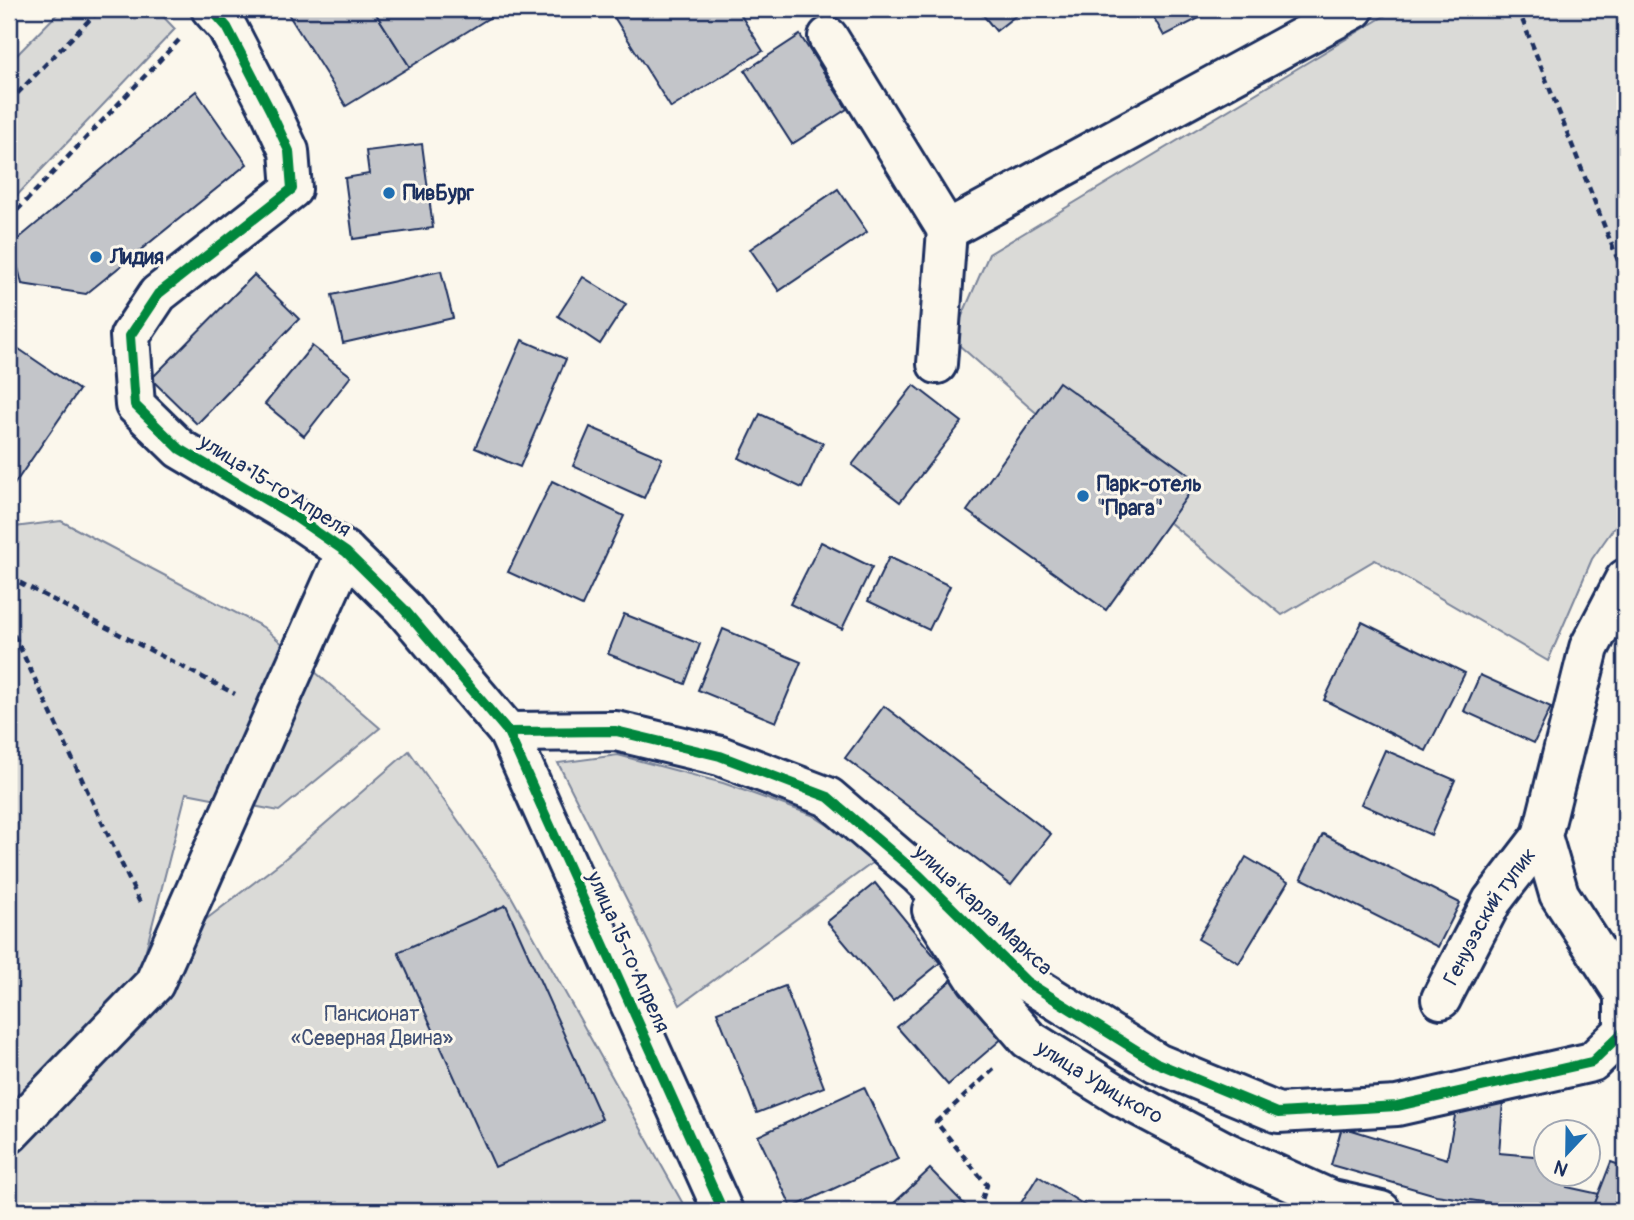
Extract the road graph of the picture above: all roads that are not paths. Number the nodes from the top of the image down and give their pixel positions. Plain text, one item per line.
1 (211, 9) edge
2 (1354, 9) edge
3 (828, 37) dead end
4 (947, 230) junction
5 (937, 364) dead end
6 (346, 552) junction
7 (1625, 579) edge
8 (508, 732) junction
9 (1542, 836) junction
10 (897, 856) junction
11 (1441, 999) dead end
12 (1625, 1030) edge
13 (9, 1134) edge
14 (723, 1211) edge
15 (1381, 1211) edge

1 - 6 street, улица 15-го Апреля
2 - 4 street
3 - 4 street
4 - 5 street
6 - 8 street, улица 15-го Апреля
6 - 13 street
7 - 9 street
8 - 10 street, улица Карла Маркса
8 - 14 street, улица 15-го Апреля
9 - 11 street, Генуэзский тупик
9 - 12 street
10 - 12 street, улица Карла Маркса
10 - 15 street, улица Урицкого

